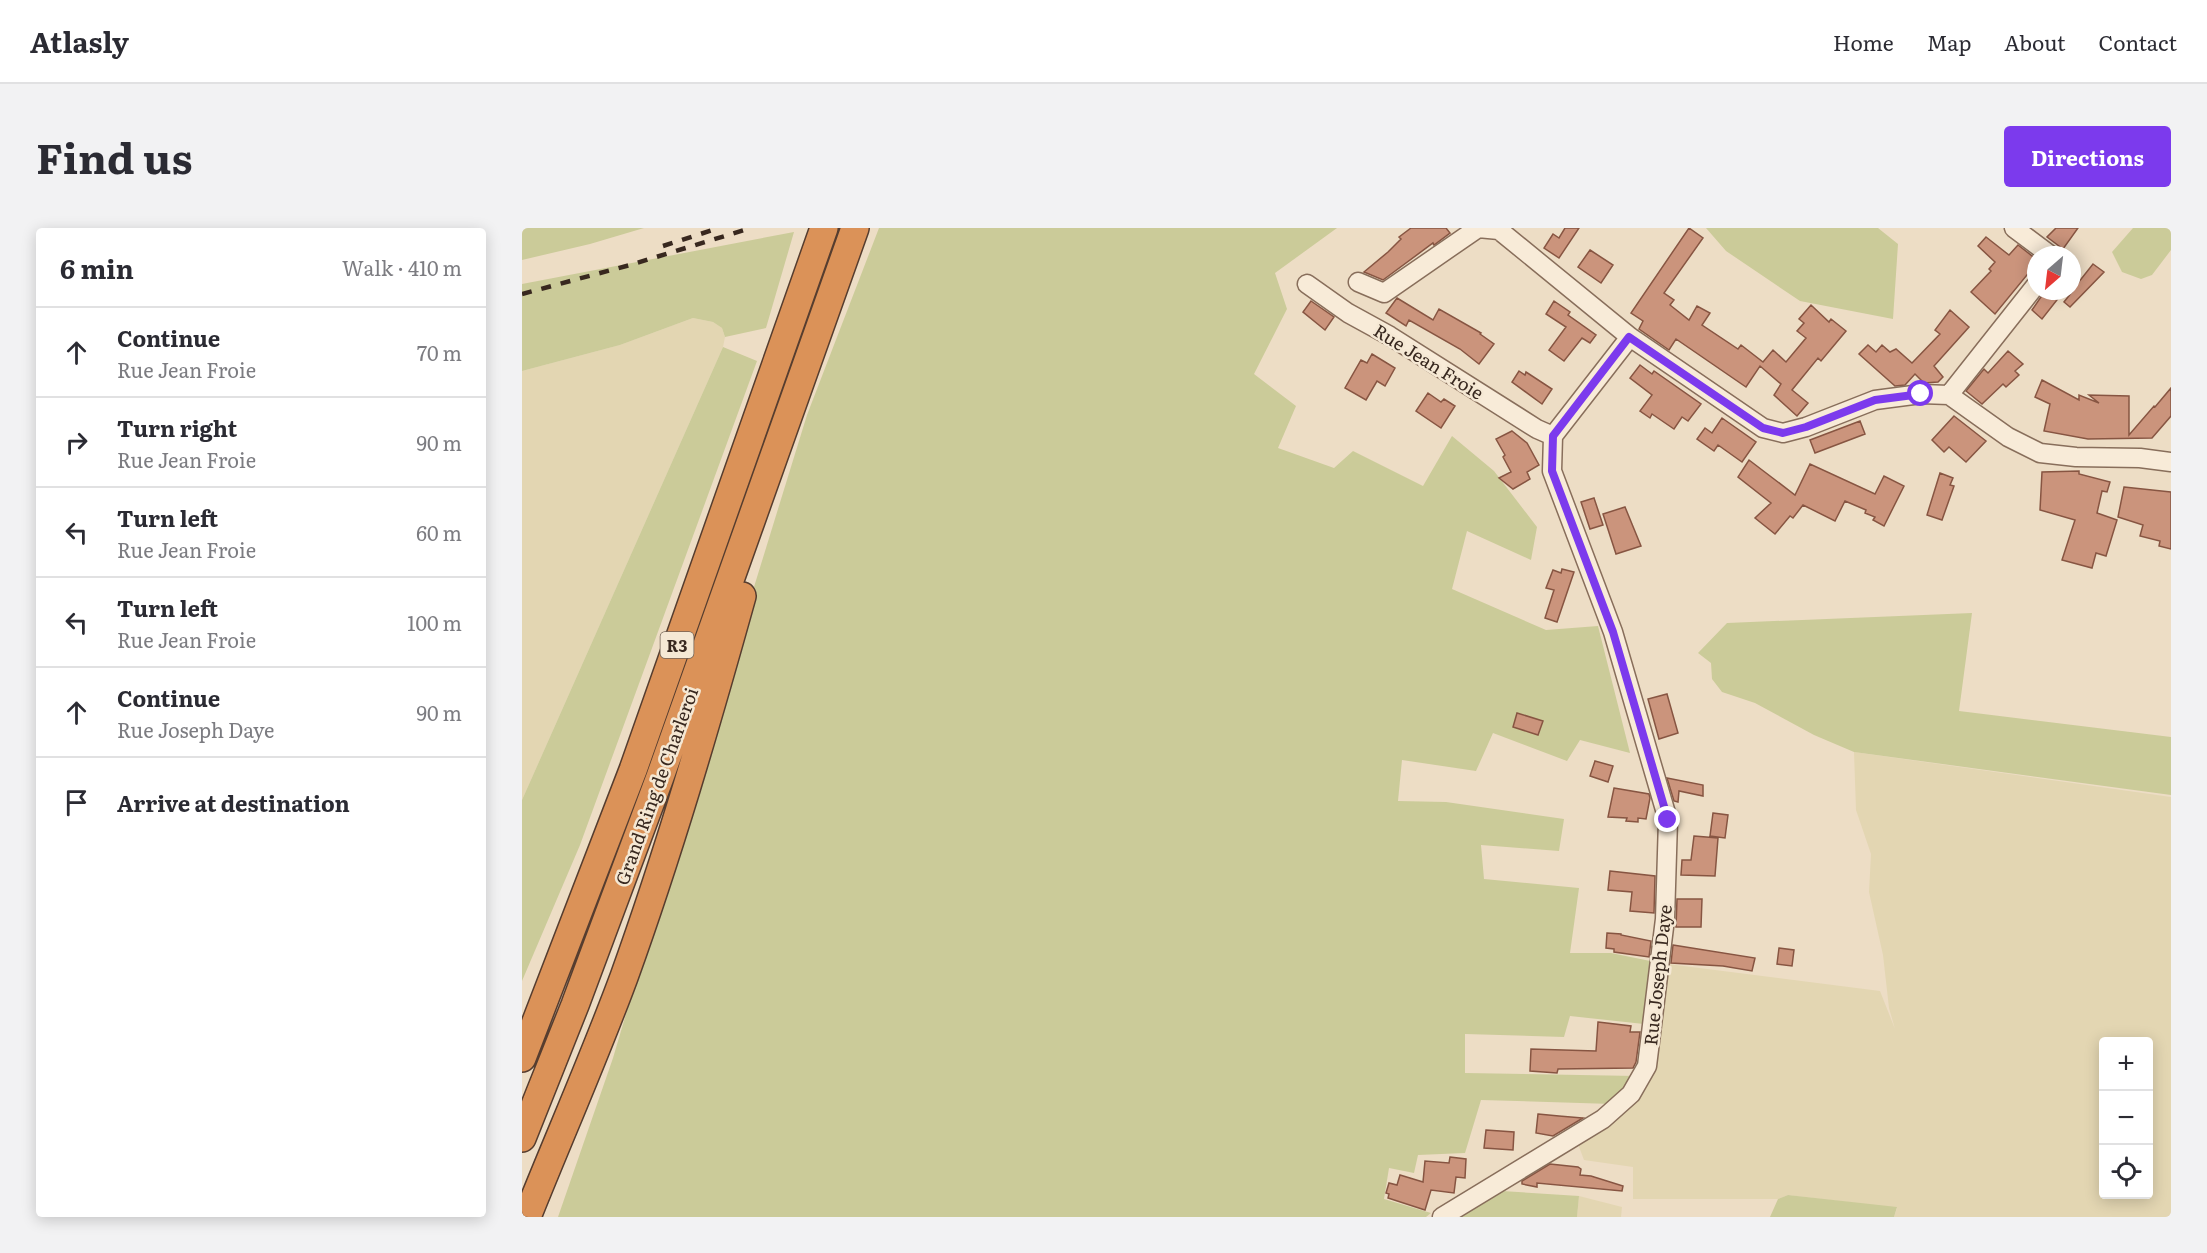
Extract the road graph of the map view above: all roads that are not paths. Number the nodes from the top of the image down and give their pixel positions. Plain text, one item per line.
1 (824, 228) edge
2 (855, 228) edge
3 (2014, 228) edge
4 (1501, 229) edge
5 (2038, 246) edge
6 (1358, 282) dead end
7 (1307, 284) dead end
8 (2027, 296) edge
9 (1629, 337) junction
10 (1949, 395) junction
11 (1553, 436) junction
12 (2171, 462) edge
13 (744, 544) junction
14 (522, 1058) edge
15 (522, 1138) edge
16 (526, 1217) edge
17 (1442, 1217) edge

1 - 14 highway, Grand Ring de Charleroi / R3
2 - 13 highway, Grand Ring de Charleroi / R3
3 - 5 street
4 - 6 street
4 - 9 street
7 - 11 street, Rue Jean Froie
8 - 10 street
9 - 10 street
9 - 11 street
10 - 12 street
11 - 17 street, Rue Joseph Daye
13 - 15 highway, Grand Ring de Charleroi / R3
13 - 16 highway

